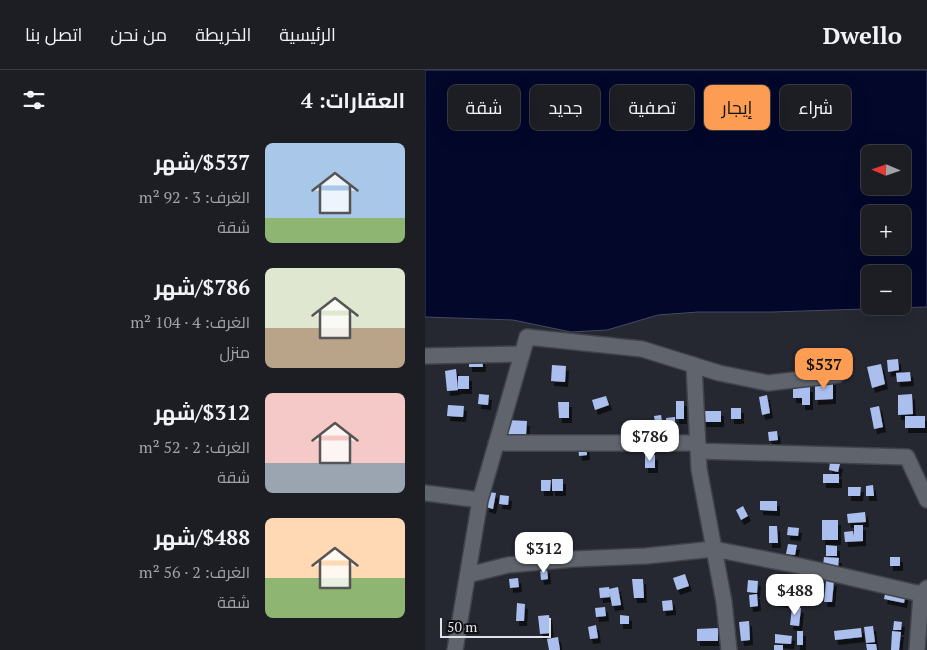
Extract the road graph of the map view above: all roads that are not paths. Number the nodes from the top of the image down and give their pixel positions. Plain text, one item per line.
1 (522, 354) junction
2 (425, 356) edge
3 (695, 365) junction
4 (837, 375) dead end
5 (496, 443) junction
6 (698, 447) junction
7 (425, 493) edge
8 (480, 500) junction
9 (927, 500) edge
10 (714, 549) junction
11 (468, 575) junction
12 (924, 591) edge
13 (455, 650) edge
14 (729, 650) edge
15 (917, 650) edge

1 - 2 street
1 - 3 street
1 - 5 street
3 - 4 street
3 - 6 street
5 - 6 street
5 - 8 street
6 - 9 street
6 - 10 street
7 - 8 street
8 - 11 street
10 - 11 street
10 - 12 street
10 - 14 street
11 - 13 street
12 - 15 street

